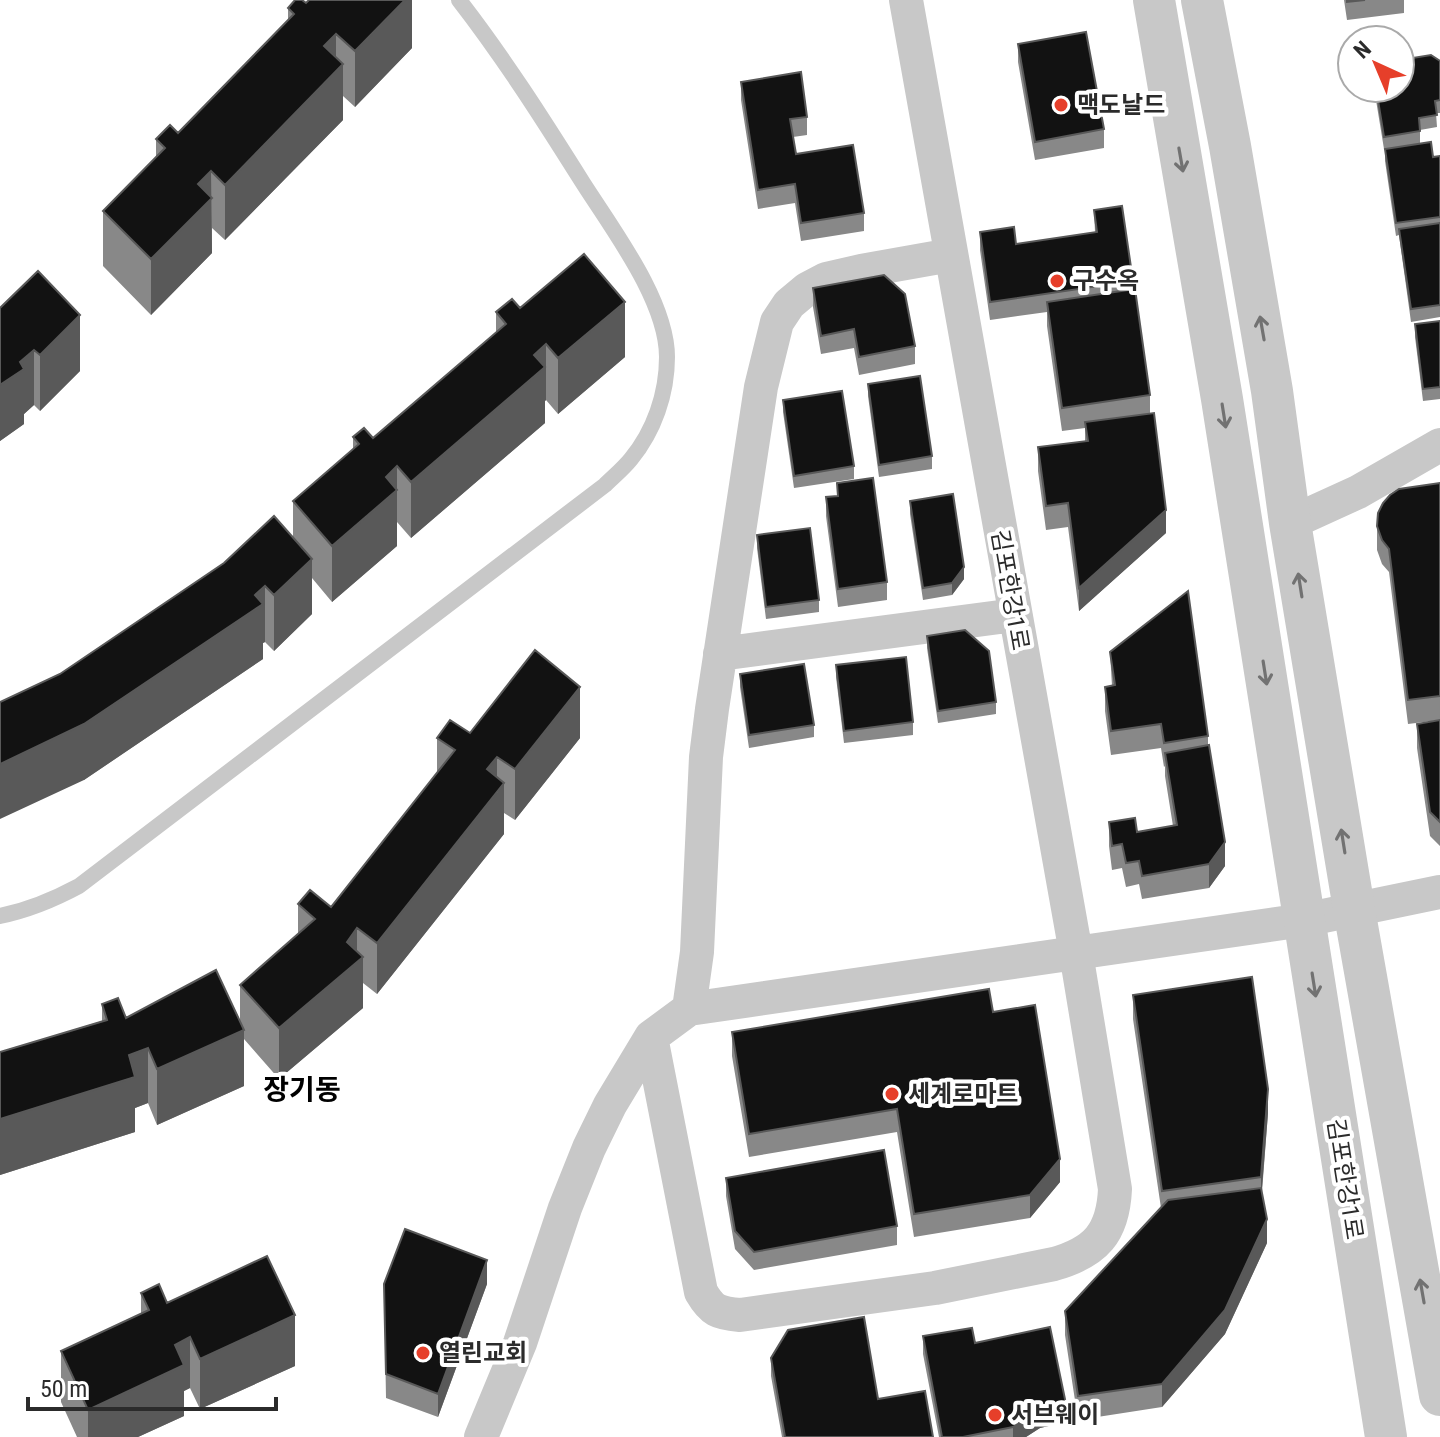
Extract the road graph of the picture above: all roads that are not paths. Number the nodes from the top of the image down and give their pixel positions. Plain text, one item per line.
1 (459, 0) edge
2 (906, 0) edge
3 (1154, 0) edge
4 (1202, 0) edge
5 (951, 255) junction
6 (1440, 445) edge
7 (1290, 523) junction
8 (1015, 615) junction
9 (720, 654) junction
10 (1440, 892) edge
11 (1354, 909) junction
12 (0, 916) edge
13 (1304, 920) junction
14 (1076, 953) junction
15 (689, 1009) junction
16 (651, 1037) junction
17 (1440, 1395) edge
18 (481, 1437) edge
19 (1386, 1437) edge

1 - 12 lane
2 - 5 street, 김포한강1로
3 -> 13 street, 김포한강1로
7 -> 4 street
5 - 8 street, 김포한강1로
5 - 9 street
6 - 7 street
11 -> 7 street
8 - 9 street
8 - 14 street, 김포한강1로
9 - 15 street
10 - 11 street
11 - 13 street
17 -> 11 street
13 - 14 street
13 -> 19 street, 김포한강1로
14 - 15 street
14 - 16 street, 김포한강1로
15 - 16 street
16 - 18 street

